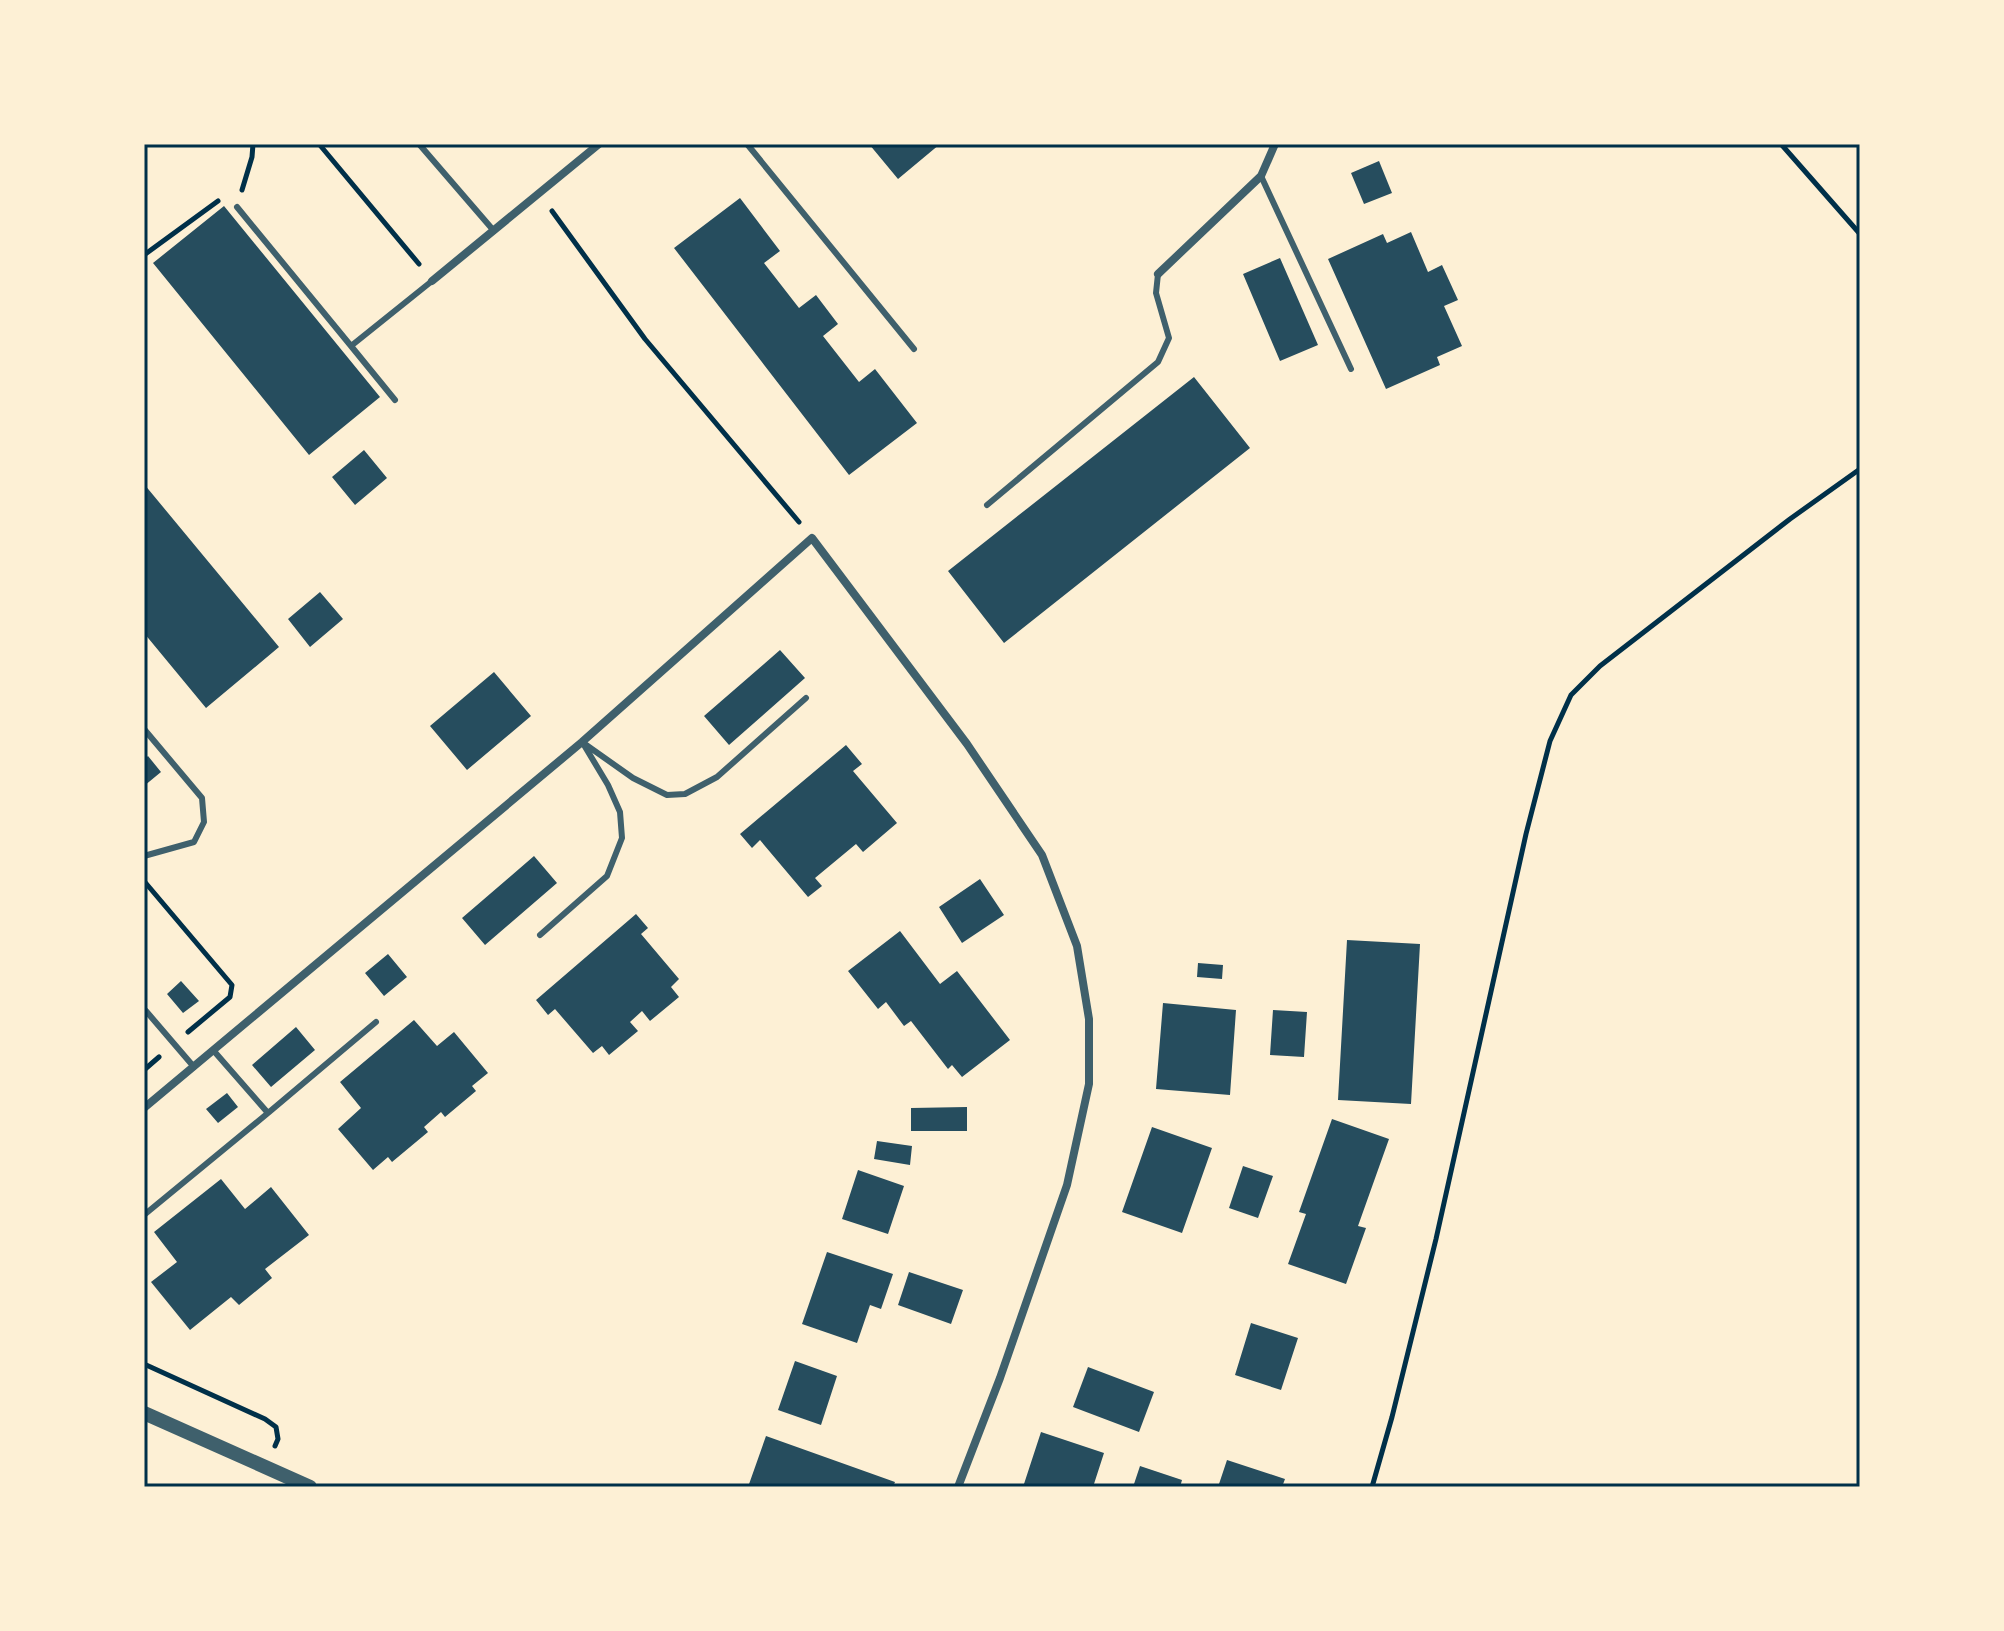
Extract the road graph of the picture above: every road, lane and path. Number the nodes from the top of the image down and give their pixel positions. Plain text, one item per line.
1 (253, 144) edge
2 (319, 144) edge
3 (419, 144) edge
4 (599, 144) edge
5 (747, 144) edge
6 (1275, 144) edge
7 (1781, 144) edge
8 (1261, 176) junction
9 (539, 194) junction
10 (237, 207) junction
11 (494, 231) junction
12 (1860, 234) edge
13 (144, 255) edge
14 (1158, 274) joint
15 (432, 281) junction
16 (351, 346) junction
17 (914, 349) dead end
18 (1351, 369) dead end
19 (395, 400) dead end
20 (1860, 469) edge
21 (987, 505) dead end
22 (812, 538) junction
23 (806, 698) dead end
24 (144, 729) edge
25 (582, 742) junction
26 (144, 856) edge
27 (144, 881) edge
28 (540, 935) dead end
29 (146, 1011) edge
30 (376, 1022) dead end
31 (174, 1045) junction
32 (213, 1050) junction
33 (194, 1067) junction
34 (144, 1070) edge
35 (144, 1108) edge
36 (268, 1113) junction
37 (144, 1215) edge
38 (144, 1364) edge
39 (145, 1416) edge
40 (264, 1467) junction
41 (310, 1487) edge
42 (958, 1487) edge
43 (1372, 1487) edge

1 - 10 path
2 - 15 path
3 - 11 lane
4 - 9 street
5 - 17 lane
6 - 8 street
7 - 12 path
8 - 14 street
8 - 18 lane
9 - 11 street
9 - 22 path
10 - 13 path
10 - 16 lane
11 - 15 street
14 - 21 lane
15 - 16 lane
16 - 19 lane
20 - 43 path
22 - 25 street
22 - 42 street
23 - 25 lane
24 - 26 lane
25 - 28 lane
25 - 32 street
27 - 31 path
29 - 31 lane
30 - 36 lane
31 - 33 lane
31 - 34 path
32 - 33 street
32 - 36 lane
33 - 35 street
36 - 37 lane
38 - 40 path
39 - 40 street
40 - 41 street

